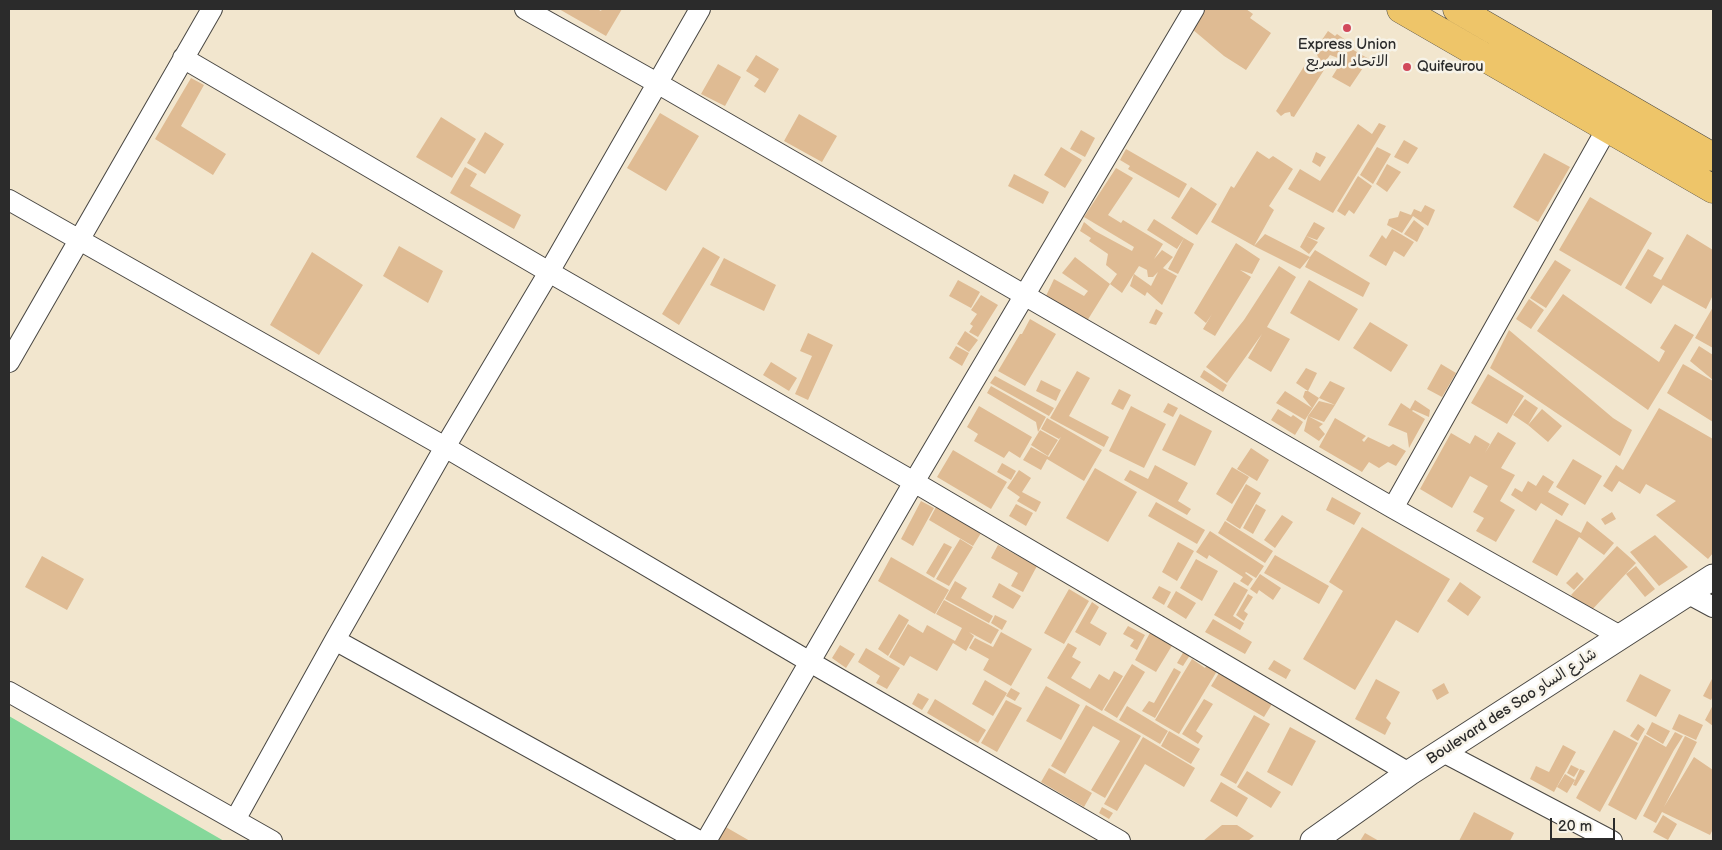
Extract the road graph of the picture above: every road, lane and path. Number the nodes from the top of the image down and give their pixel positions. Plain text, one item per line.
1 (212, 9) edge
2 (526, 9) edge
3 (700, 9) edge
4 (1194, 9) edge
5 (1400, 9) edge
6 (1457, 9) edge
7 (183, 58) junction
8 (657, 83) junction
9 (1621, 104) junction
10 (1608, 128) junction
11 (1713, 157) edge
12 (1713, 189) edge
13 (9, 200) edge
14 (78, 240) junction
15 (549, 272) junction
16 (1024, 295) junction
17 (9, 362) edge
18 (445, 447) junction
19 (914, 482) junction
20 (1393, 508) junction
21 (1713, 577) edge
22 (1687, 593) junction
23 (1713, 607) edge
24 (1620, 636) junction
25 (335, 640) junction
26 (810, 662) junction
27 (9, 692) edge
28 (1443, 752) junction
29 (1409, 773) junction
30 (235, 820) junction
31 (272, 841) edge
32 (699, 841) edge
33 (706, 841) edge
34 (1120, 841) edge
35 (1313, 841) edge
36 (1612, 841) edge

1 - 7 street
2 - 8 street
3 - 8 street
4 - 16 street
5 - 10 main road
6 - 9 main road
7 - 14 street
7 - 15 street
8 - 15 street
8 - 16 street
9 - 10 street
9 - 11 main road
10 - 12 main road
10 - 20 street
13 - 14 street
14 - 17 street
14 - 18 street
15 - 18 street
15 - 19 street
16 - 19 street
16 - 20 street
18 - 25 street
18 - 26 street
19 - 26 street
19 - 29 street
20 - 24 street
21 - 22 street, Boulevard des Sao شارع الساو
22 - 23 street
22 - 24 street, Boulevard des Sao شارع الساو
24 - 28 street, Boulevard des Sao شارع الساو
25 - 30 street
25 - 32 street
26 - 33 street
26 - 34 street
27 - 30 street
28 - 29 street, Boulevard des Sao شارع الساو
28 - 36 street
29 - 35 street, Boulevard des Sao شارع الساو
30 - 31 street

